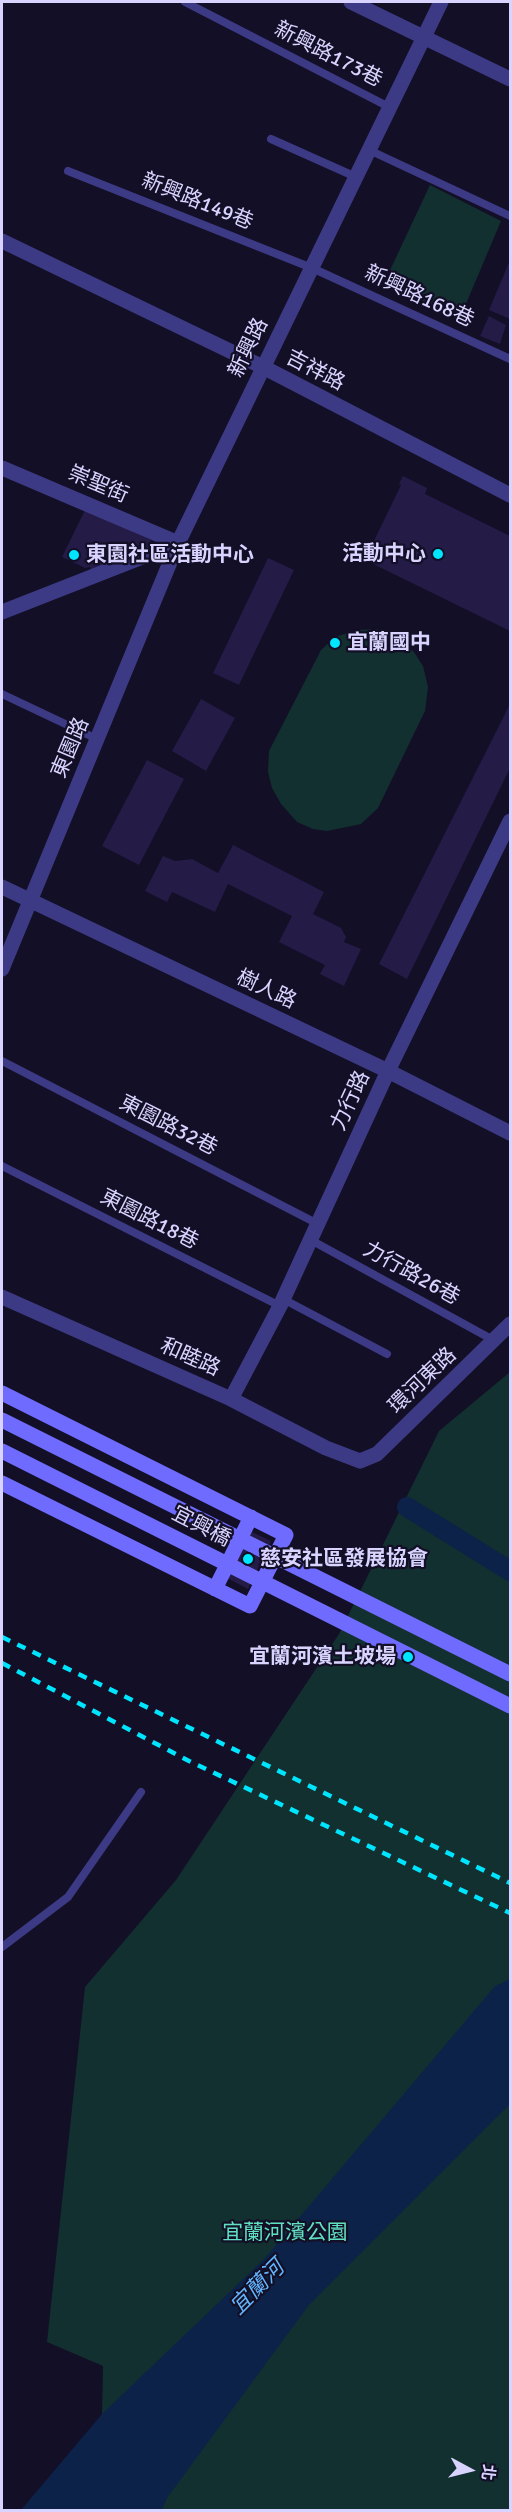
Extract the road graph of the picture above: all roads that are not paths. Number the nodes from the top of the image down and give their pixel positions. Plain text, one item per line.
1 (185, 2) edge
2 (351, 2) edge
3 (441, 2) edge
4 (423, 38) junction
5 (510, 80) edge
6 (389, 107) junction
7 (271, 139) dead end
8 (369, 150) junction
9 (68, 171) dead end
10 (356, 177) junction
11 (510, 216) edge
12 (2, 241) edge
13 (312, 268) junction
14 (510, 359) edge
15 (263, 367) junction
16 (2, 468) edge
17 (510, 495) edge
18 (178, 543) junction
19 (2, 612) edge
20 (2, 694) edge
21 (97, 739) junction
22 (510, 821) edge
23 (2, 887) edge
24 (30, 900) junction
25 (2, 969) edge
26 (2, 1061) edge
27 (388, 1071) junction
28 (510, 1133) edge
29 (2, 1166) edge
30 (318, 1224) junction
31 (309, 1239) junction
32 (2, 1297) edge
33 (281, 1302) junction
34 (510, 1324) edge
35 (495, 1341) junction
36 (387, 1354) dead end
37 (2, 1393) edge
38 (231, 1399) junction
39 (2, 1420) edge
40 (2, 1451) edge
41 (360, 1461) joint
42 (2, 1483) edge
43 (250, 1517) junction
44 (215, 1589) junction
45 (510, 1674) edge
46 (510, 1706) edge
47 (141, 1792) dead end
48 (2, 1947) edge

1 - 6 lane, 新興路173巷
2 - 4 street
3 - 4 street, 新興路
4 - 5 street
4 - 6 street, 新興路
6 - 8 street, 新興路
7 - 10 lane
8 - 10 street, 新興路
8 - 11 lane
9 - 13 lane, 新興路149巷
10 - 13 street, 新興路
12 - 15 street, 吉祥路
13 - 14 lane, 新興路168巷
13 - 15 street, 新興路
15 - 17 street, 吉祥路
15 - 18 street, 新興路
16 - 18 street, 崇聖街
18 - 19 street
18 - 21 street, 東園路
20 - 21 lane
21 - 24 street, 東園路
22 - 27 street, 力行路
23 - 24 street, 樹人路
24 - 25 street, 東園路
24 - 27 street, 樹人路
26 - 30 lane, 東園路32巷
27 - 28 street, 樹人路
27 - 30 street, 力行路
29 - 33 lane, 東園路18巷
30 - 31 street, 力行路
31 - 33 street, 力行路
31 - 35 lane, 力行路26巷
32 - 38 street, 和睦路
33 - 36 lane, 東園路18巷
33 - 38 street, 力行路
34 - 35 street, 環河東路
35 - 41 street, 環河東路
37 - 43 street
38 - 41 street, 和睦路
39 - 45 street, 宜興橋
40 - 46 street, 宜興橋
42 - 44 street
43 - 44 street
43 - 44 street
47 - 48 lane

